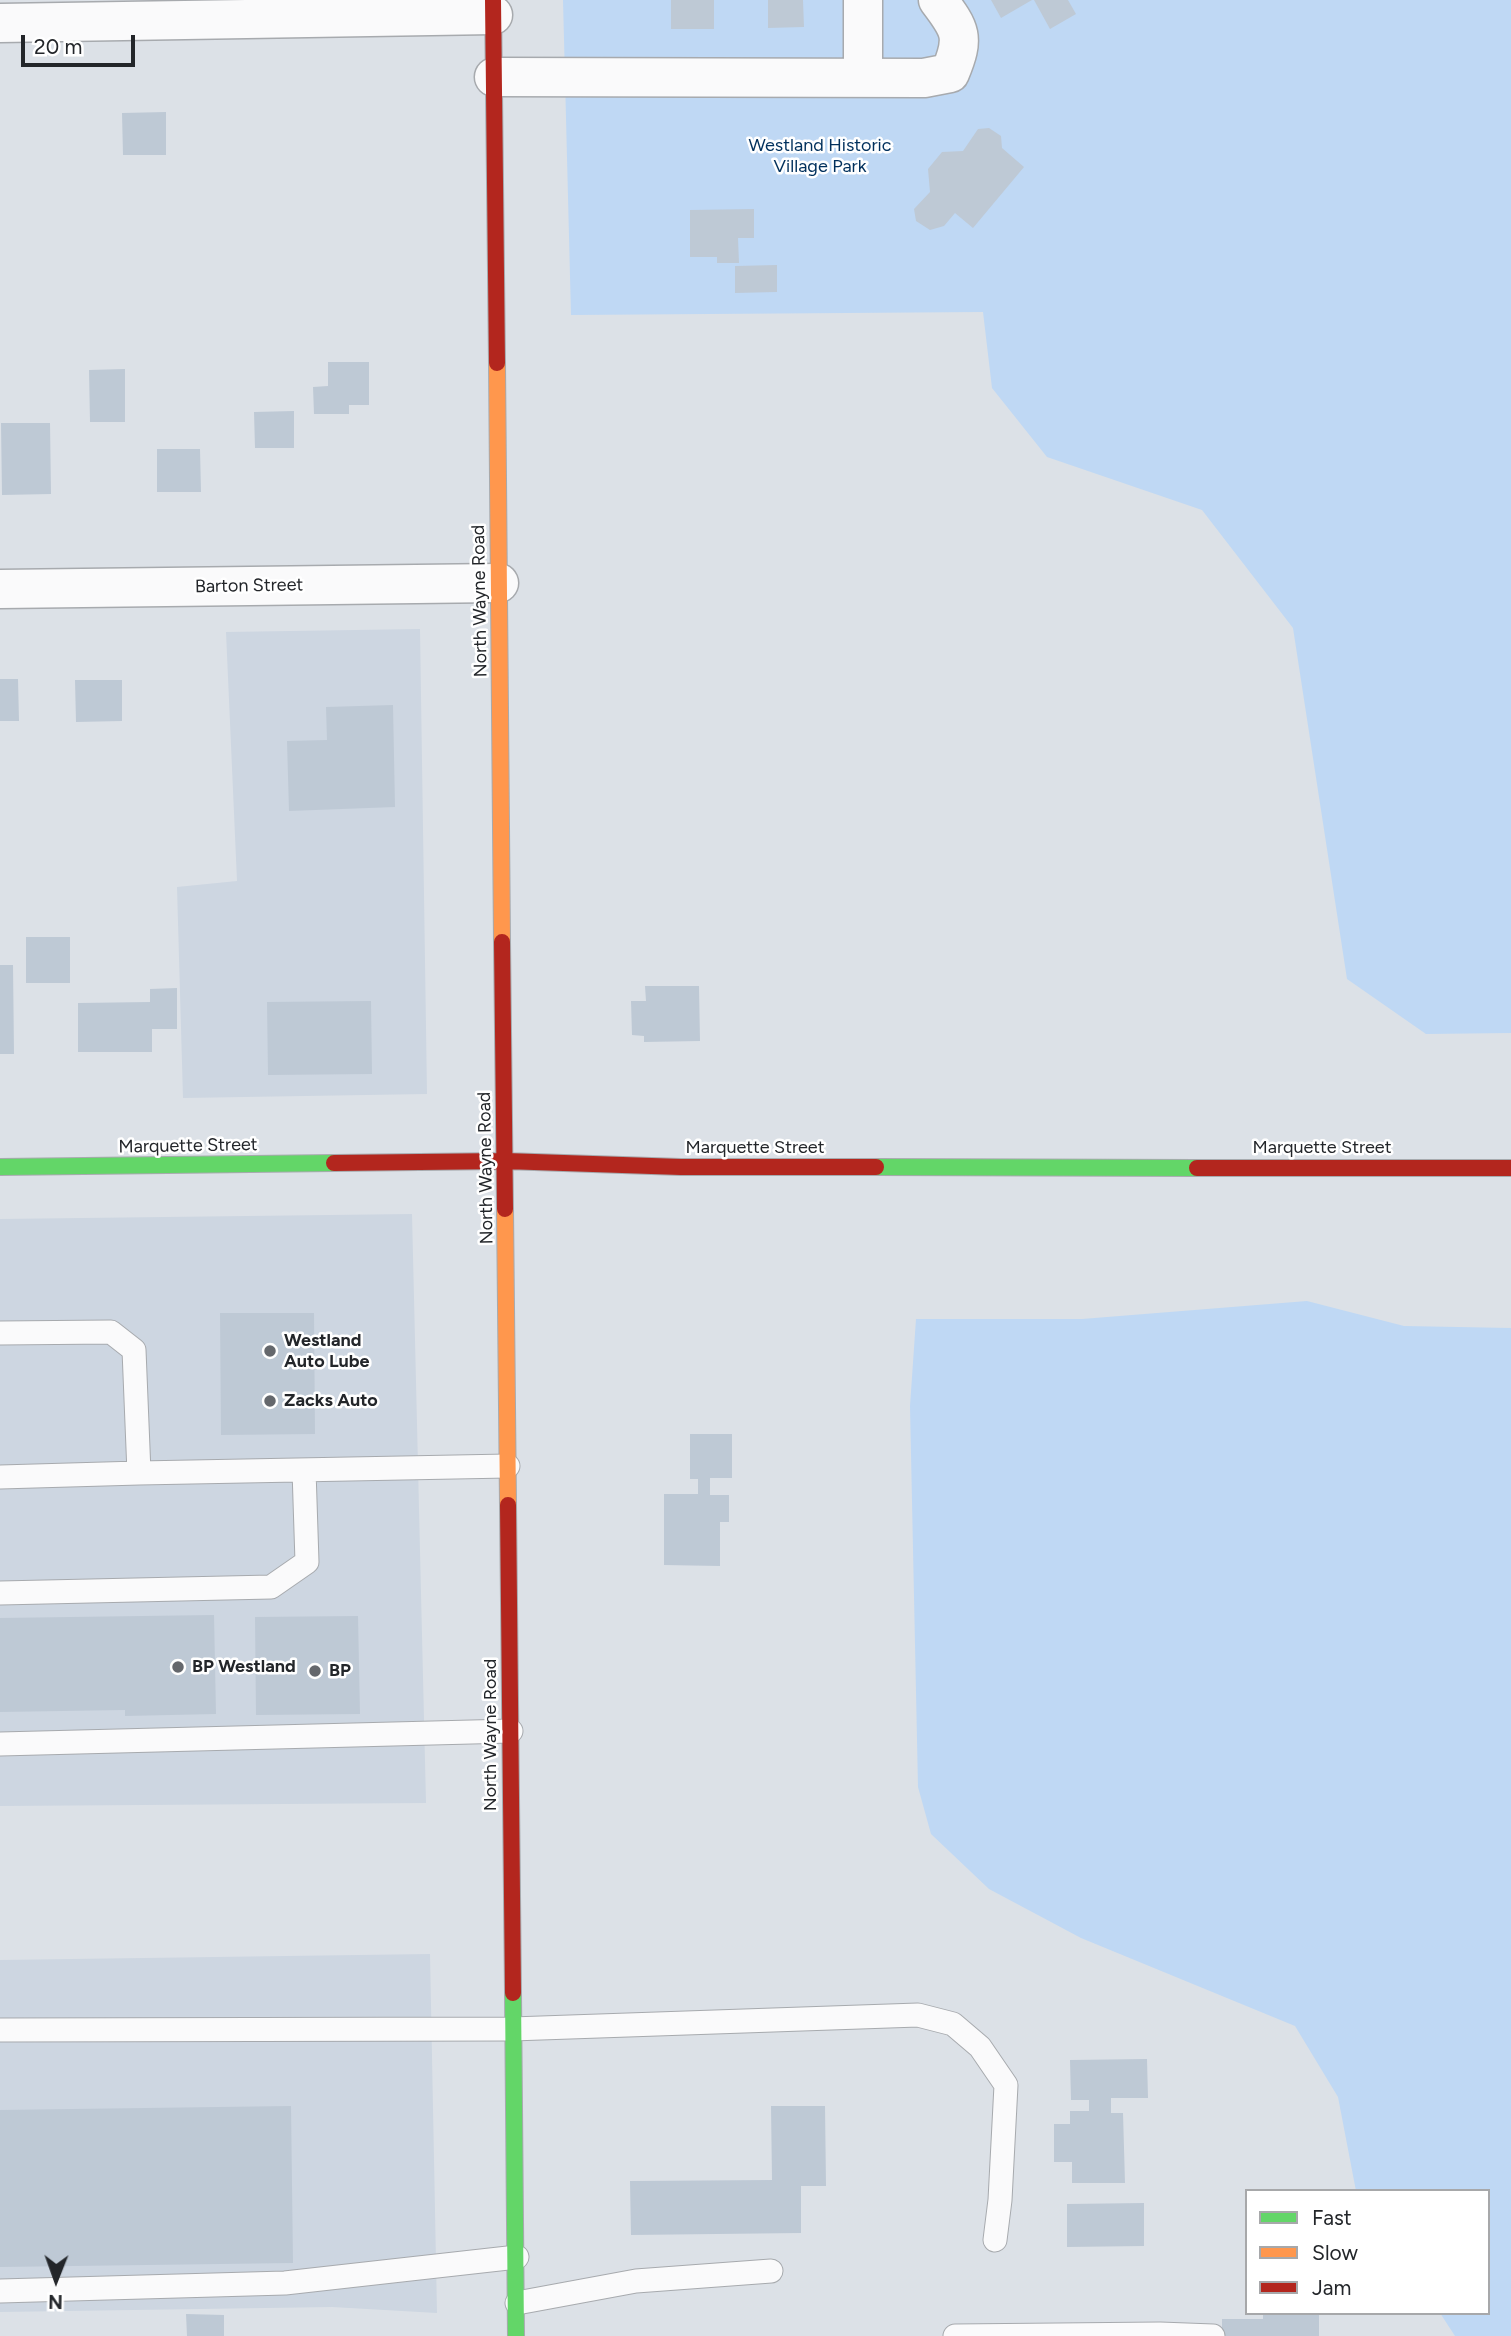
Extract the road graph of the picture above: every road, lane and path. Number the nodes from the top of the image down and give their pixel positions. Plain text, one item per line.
1 (863, 0) edge
2 (939, 0) edge
3 (493, 8) edge
4 (243, 9) edge
5 (0, 23) edge
6 (494, 77) junction
7 (863, 78) junction
8 (499, 583) junction
9 (0, 589) edge
10 (505, 1161) junction
11 (0, 1167) edge
12 (1511, 1168) edge
13 (0, 1333) edge
14 (508, 1466) junction
15 (304, 1470) junction
16 (139, 1473) junction
17 (0, 1477) edge
18 (0, 1593) edge
19 (511, 1731) junction
20 (0, 1744) edge
21 (512, 2029) junction
22 (0, 2030) edge
23 (995, 2240) dead end
24 (517, 2256) junction
25 (771, 2271) dead end
26 (0, 2291) edge
27 (517, 2303) junction
28 (516, 2336) edge
29 (955, 2336) edge
30 (1213, 2336) edge

1 - 7 street
2 - 7 street
3 - 4 street
3 - 6 main road, North Wayne Road
4 - 5 street
6 - 7 street
6 - 8 main road, North Wayne Road
8 - 9 street, Barton Street
8 - 10 main road, North Wayne Road
10 - 11 main road, Marquette Street
10 - 12 main road, Marquette Street
10 - 14 main road, North Wayne Road
13 - 16 lane
14 - 15 lane
14 - 19 main road, North Wayne Road
15 - 16 lane
15 - 18 lane
16 - 17 lane
19 - 20 lane
19 - 21 main road, North Wayne Road
21 - 22 lane
21 - 23 lane
21 - 24 main road, North Wayne Road
24 - 26 lane
24 - 27 main road, North Wayne Road
25 - 27 lane
27 - 28 main road, North Wayne Road
29 - 30 lane

